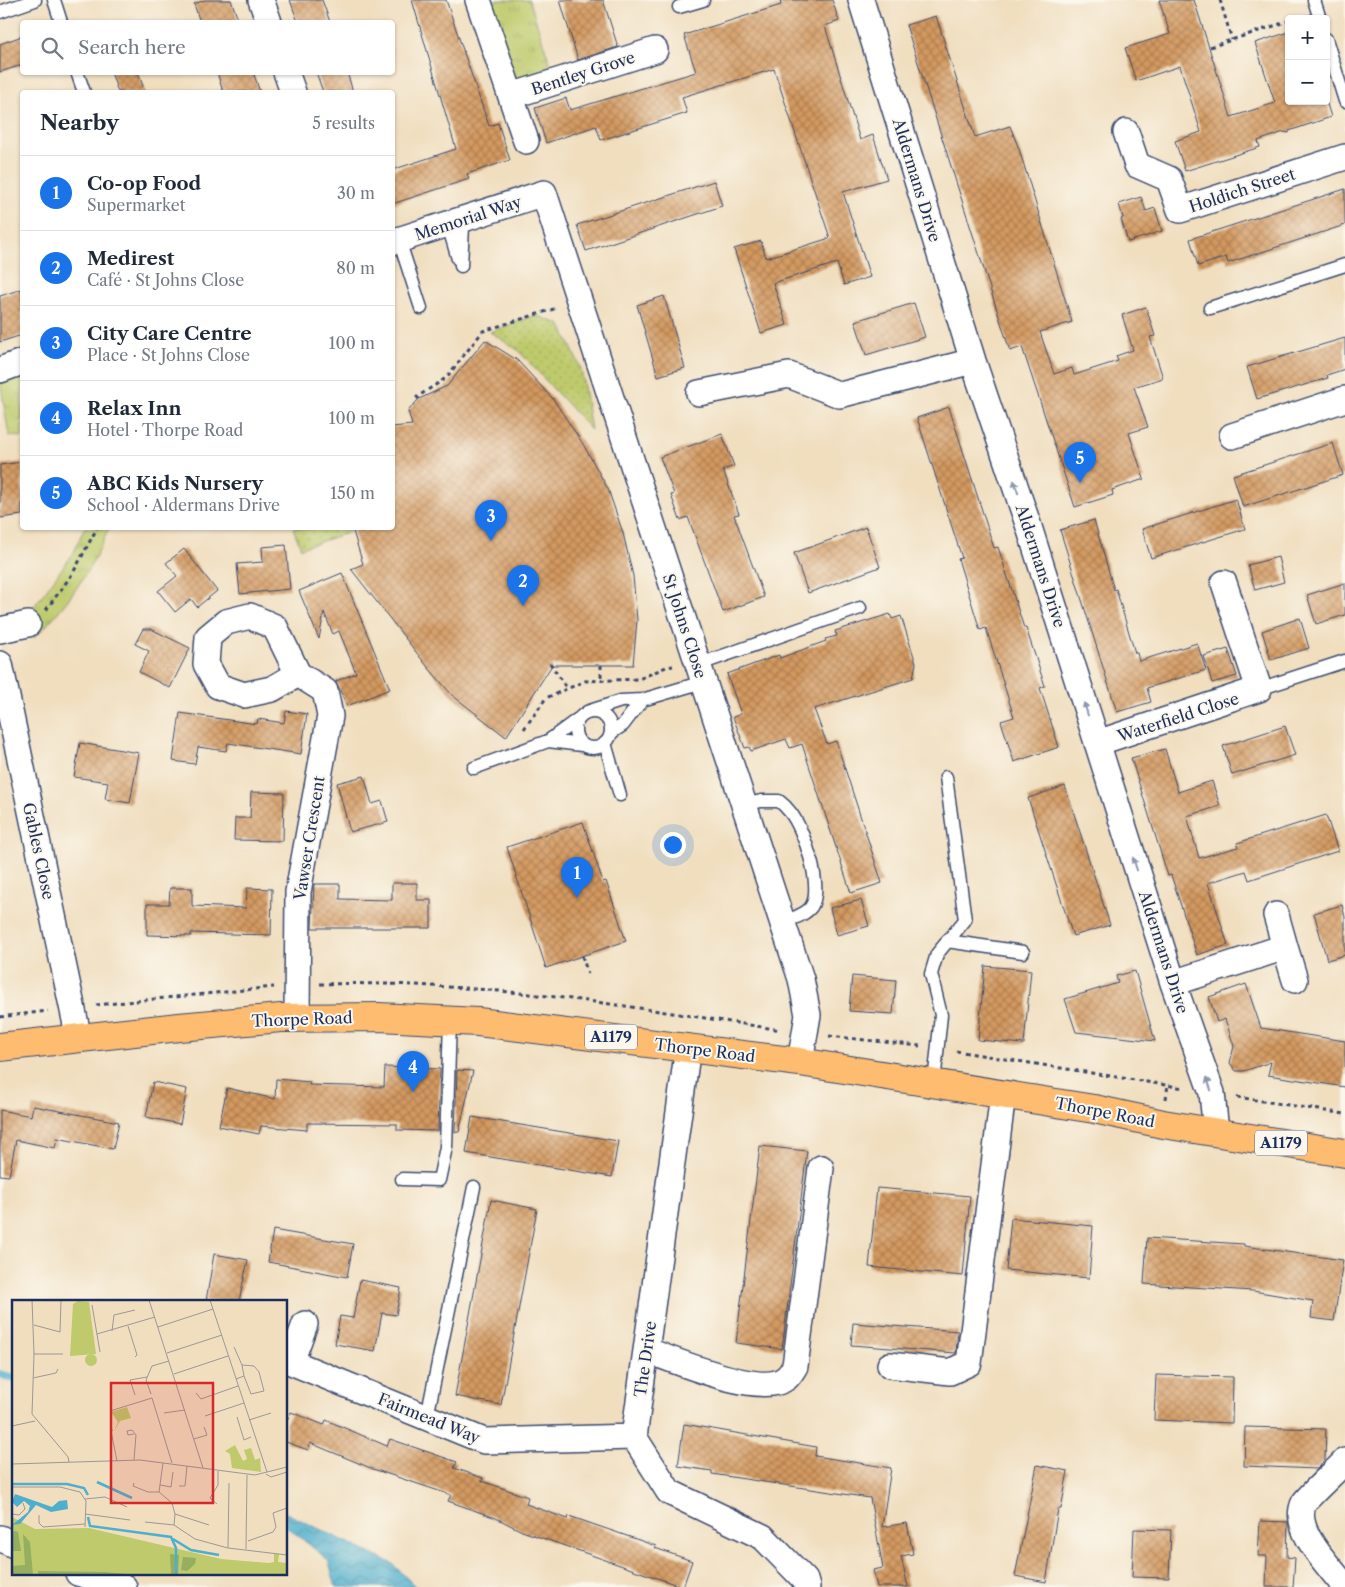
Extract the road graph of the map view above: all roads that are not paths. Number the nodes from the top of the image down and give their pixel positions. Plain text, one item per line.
1 (35, 0) edge
2 (54, 0) edge
3 (261, 0) edge
4 (478, 0) edge
5 (703, 0) edge
6 (861, 0) edge
7 (1314, 0) edge
8 (679, 7) dead end
9 (0, 12) edge
10 (1319, 15) edge
11 (60, 20) edge
12 (268, 20) edge
13 (655, 50) dead end
14 (1330, 52) edge
15 (78, 75) edge
16 (287, 75) edge
17 (83, 90) edge
18 (292, 90) edge
19 (511, 96) junction
20 (1345, 101) edge
21 (1126, 132) dead end
22 (526, 141) dead end
23 (1345, 158) edge
24 (544, 193) joint
25 (396, 241) edge
26 (1345, 265) edge
27 (421, 308) dead end
28 (1210, 308) dead end
29 (973, 361) junction
30 (20, 363) edge
31 (0, 370) edge
32 (699, 393) dead end
33 (1345, 399) edge
34 (1232, 436) dead end
35 (1224, 582) dead end
36 (860, 608) dead end
37 (28, 624) road end
38 (0, 630) edge
39 (1345, 660) edge
40 (0, 664) edge
41 (298, 674) dead end
42 (700, 674) junction
43 (1259, 689) junction
44 (642, 700) junction
45 (583, 716) junction
46 (548, 741) junction
47 (598, 742) junction
48 (1097, 744) junction
49 (474, 768) dead end
50 (946, 777) dead end
51 (744, 805) junction
52 (1276, 915) dead end
53 (784, 922) junction
54 (948, 941) junction
55 (1285, 947) junction
56 (1023, 952) dead end
57 (1295, 980) dead end
58 (1173, 983) junction
59 (297, 1018) junction
60 (450, 1020) junction
61 (79, 1039) junction
62 (0, 1047) edge
63 (688, 1047) junction
64 (800, 1062) junction
65 (934, 1083) junction
66 (1002, 1094) junction
67 (1216, 1132) junction
68 (1345, 1153) edge
69 (821, 1168) dead end
70 (402, 1179) dead end
71 (474, 1187) dead end
72 (306, 1324) dead end
73 (646, 1350) junction
74 (890, 1365) dead end
75 (288, 1368) edge
76 (427, 1417) junction
77 (634, 1437) junction
78 (1345, 1461) edge
79 (0, 1538) edge
80 (12, 1544) edge
81 (81, 1574) edge
82 (124, 1587) edge
83 (807, 1587) edge
84 (1345, 1587) edge

1 - 9 lane
2 - 11 lane
3 - 12 street
4 - 19 street
5 - 8 lane
6 - 29 street, Aldermans Drive
7 - 10 lane
13 - 19 street, Bentley Grove
14 - 20 lane
15 - 17 lane
16 - 18 street
19 - 22 street
21 - 23 street, Holdich Street
24 - 25 street, Memorial Way
24 - 42 street, St Johns Close
25 - 27 lane
26 - 28 lane
29 - 32 street
48 -> 29 street, Aldermans Drive
30 - 31 street
33 - 34 street
35 - 43 street, Waterfield Close
36 - 42 lane
37 - 38 street
39 - 43 lane, Waterfield Close
40 - 61 street, Gables Close
41 - 59 street, Vawser Crescent
42 - 44 lane
42 - 51 street, St Johns Close
43 - 48 street, Waterfield Close
44 - 45 lane
44 - 47 lane
45 - 46 lane
45 - 47 lane
45 - 47 lane
46 - 47 lane
46 - 49 lane
58 -> 48 street, Aldermans Drive
50 - 54 lane
51 - 53 street, St Johns Close
51 - 53 lane
52 - 55 street
53 - 64 street, St Johns Close
54 - 56 lane
54 - 65 lane
55 - 57 street
55 - 58 street
67 -> 58 street, Aldermans Drive
59 - 60 main road, Thorpe Road / A1179
59 - 61 main road, Thorpe Road / A1179
60 - 63 main road, Thorpe Road / A1179
60 - 70 lane
61 - 62 main road, Thorpe Road / A1179
63 - 64 main road, Thorpe Road / A1179
63 - 73 street, The Drive
64 - 65 main road, Thorpe Road / A1179
65 - 66 main road, Thorpe Road / A1179
66 - 67 main road, Thorpe Road / A1179
66 - 74 street
67 - 68 main road, Thorpe Road / A1179
69 - 73 street
71 - 76 lane
72 - 75 street, Fairmead Way
73 - 77 street, The Drive
75 - 76 street, Fairmead Way
76 - 77 street, Fairmead Way
77 - 83 street
78 - 84 street
79 - 80 street
81 - 82 street

